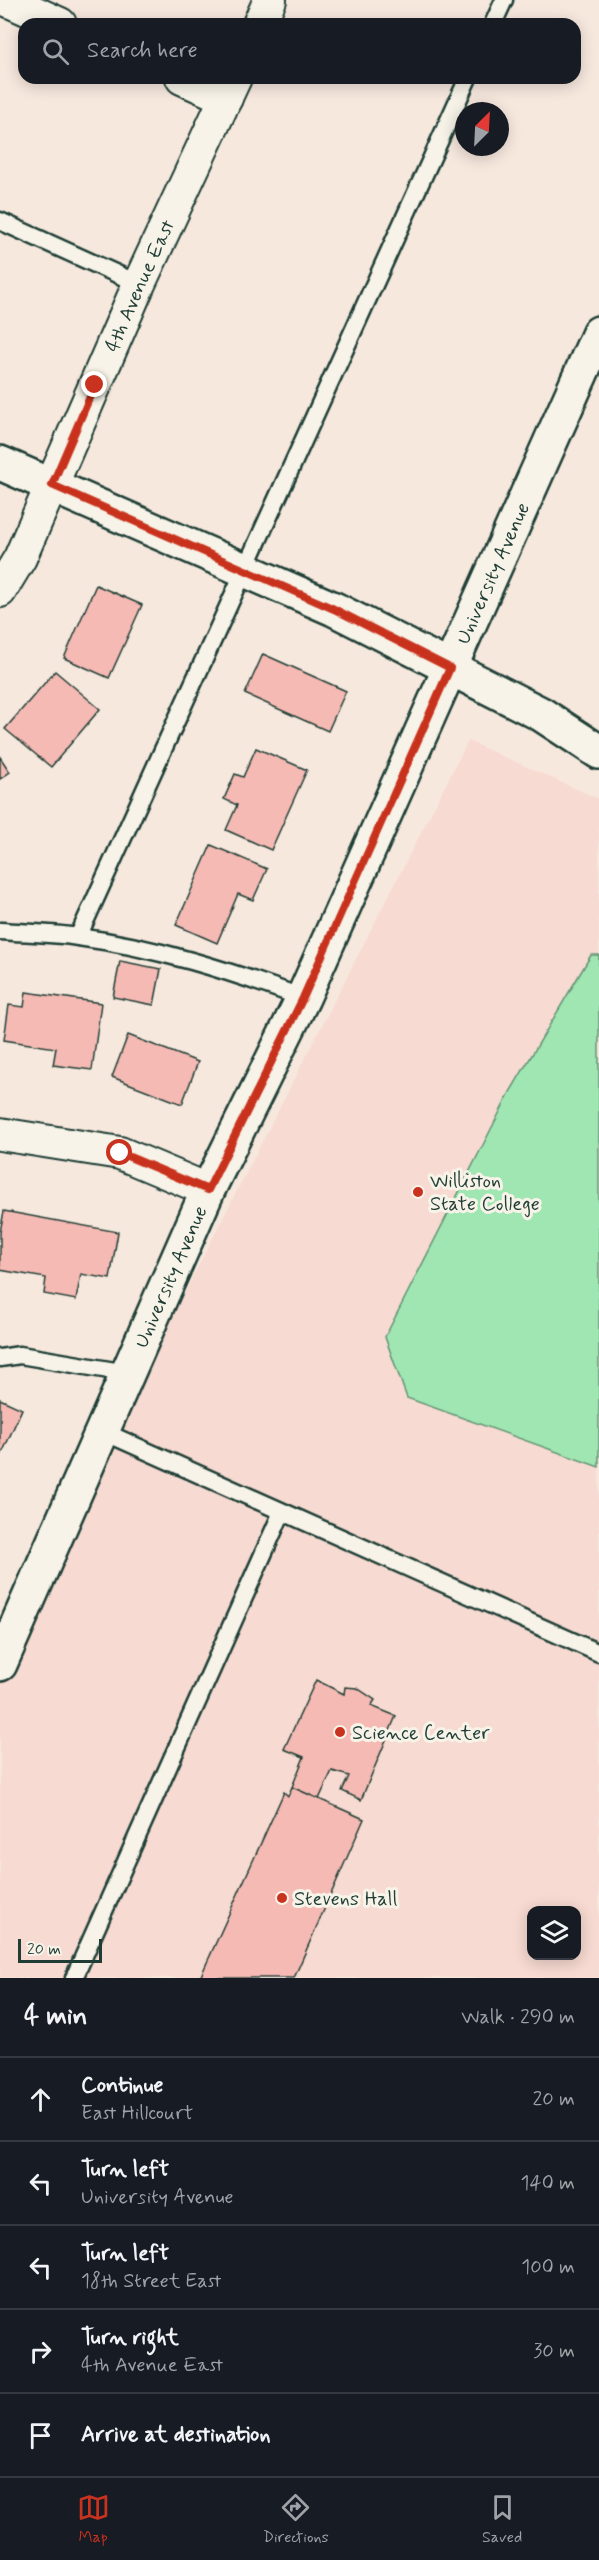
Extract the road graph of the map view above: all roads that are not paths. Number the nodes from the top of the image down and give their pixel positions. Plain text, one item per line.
1 (7, 0) edge
2 (270, 0) edge
3 (504, 0) edge
4 (47, 18) edge
5 (262, 18) edge
6 (496, 18) edge
7 (211, 84) edge
8 (465, 84) edge
9 (230, 88) edge
10 (0, 221) edge
11 (139, 284) junction
12 (599, 333) edge
13 (0, 463) edge
14 (52, 485) junction
15 (245, 570) junction
16 (0, 591) edge
17 (450, 668) junction
18 (599, 752) edge
19 (0, 931) edge
20 (78, 937) junction
21 (303, 998) junction
22 (0, 1134) edge
23 (208, 1190) junction
24 (0, 1358) edge
25 (127, 1372) junction
26 (102, 1431) junction
27 (282, 1512) junction
28 (599, 1653) edge
29 (0, 1664) edge
30 (74, 1978) edge

1 - 4 street
2 - 5 street
3 - 6 lane
7 - 9 street
8 - 15 lane
9 - 11 street, 4th Avenue East
10 - 11 lane
11 - 14 street, 4th Avenue East
12 - 17 street, University Avenue
13 - 14 street
14 - 15 street
14 - 16 street, 4th Avenue East
15 - 17 street
15 - 20 lane
17 - 18 street
17 - 21 street, University Avenue
19 - 20 lane
20 - 21 lane
21 - 23 street, University Avenue
22 - 23 street
23 - 25 street, University Avenue
24 - 25 lane
25 - 26 street, University Avenue
26 - 27 lane
26 - 29 street, University Avenue
27 - 28 lane
27 - 30 lane

